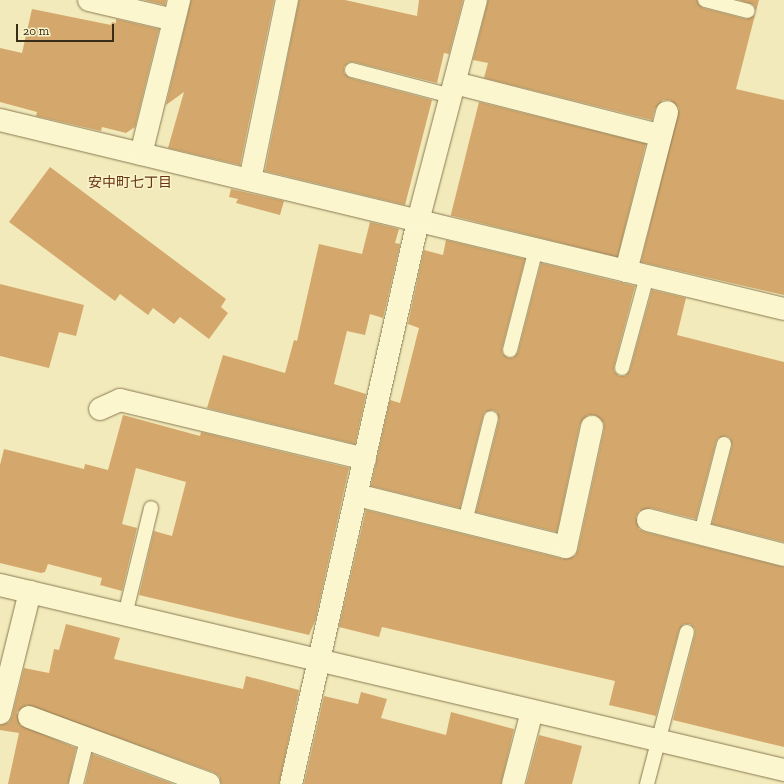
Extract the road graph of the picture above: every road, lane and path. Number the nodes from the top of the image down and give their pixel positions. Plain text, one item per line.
1 (89, 0) edge
2 (287, 0) edge
3 (476, 0) edge
4 (705, 0) edge
5 (176, 10) edge
6 (748, 11) dead end
7 (352, 70) dead end
8 (453, 90) junction
9 (666, 112) dead end
10 (0, 120) edge
11 (659, 135) junction
12 (141, 154) junction
13 (250, 180) junction
14 (418, 221) junction
15 (536, 249) junction
16 (626, 271) junction
17 (647, 276) junction
18 (784, 309) edge
19 (510, 350) dead end
20 (622, 368) dead end
21 (100, 409) dead end
22 (490, 418) dead end
23 (592, 427) dead end
24 (724, 444) dead end
25 (365, 459) junction
26 (357, 495) junction
27 (151, 508) dead end
28 (648, 520) dead end
29 (465, 522) junction
30 (701, 533) junction
31 (784, 555) edge
32 (0, 585) edge
33 (30, 592) junction
34 (125, 615) junction
35 (687, 632) dead end
36 (319, 662) junction
37 (532, 711) junction
38 (0, 713) edge
39 (29, 718) dead end
40 (87, 740) junction
41 (658, 741) junction
42 (784, 770) edge
43 (76, 784) edge
44 (209, 784) edge
45 (291, 784) edge
46 (513, 784) edge
47 (647, 784) edge

1 - 5 street
2 - 13 street
3 - 8 street
4 - 6 lane
5 - 12 street
7 - 8 lane
8 - 11 street
8 - 14 street
9 - 11 street
10 - 12 street
11 - 16 street
12 - 13 street
13 - 14 street
14 - 15 street
14 - 25 street
15 - 16 street
15 - 19 lane
16 - 17 street
17 - 18 street
17 - 20 lane
21 - 25 street
22 - 29 lane
23 - 29 street
24 - 30 lane
25 - 26 street
26 - 29 street
26 - 36 street
27 - 34 lane
28 - 30 street
30 - 31 street
32 - 33 street
33 - 34 street
33 - 38 street
34 - 36 street
35 - 41 lane
36 - 37 street
36 - 45 street
37 - 41 street
37 - 46 street
39 - 40 street
40 - 43 lane
40 - 44 street
41 - 42 street
41 - 47 lane

